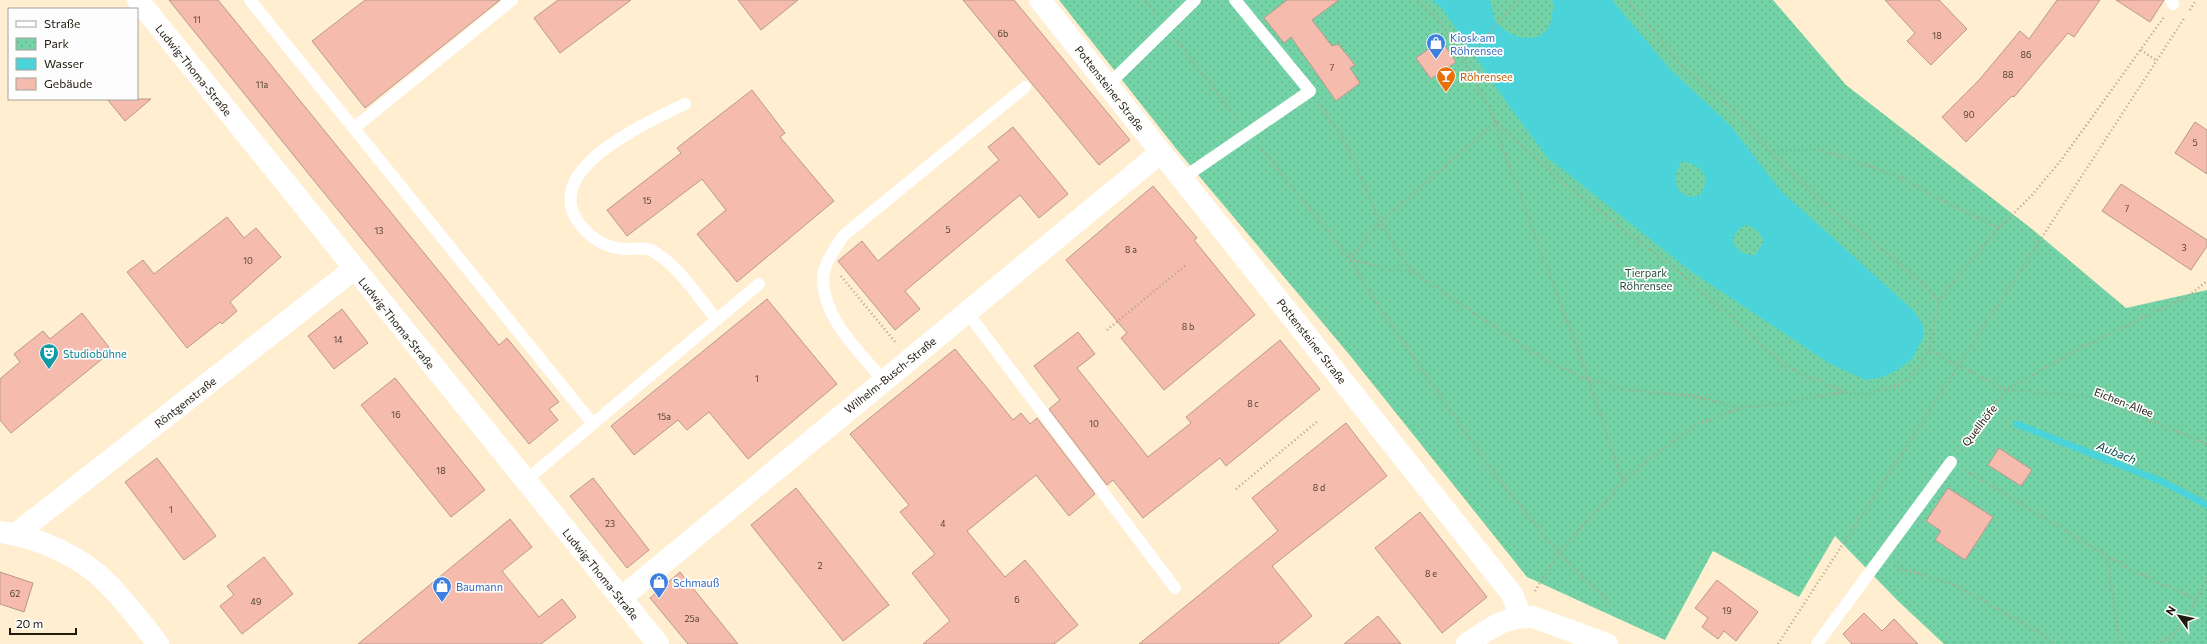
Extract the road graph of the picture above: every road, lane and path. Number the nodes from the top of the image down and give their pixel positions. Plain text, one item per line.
1 (138, 0) edge
2 (250, 0) edge
3 (512, 0) edge
4 (1040, 0) edge
5 (1195, 0) edge
6 (1235, 0) edge
7 (1418, 0) edge
8 (1518, 0) edge
9 (1628, 0) edge
10 (2196, 0) edge
11 (2172, 2) edge
12 (1166, 28) junction
13 (2141, 50) junction
14 (1464, 60) junction
15 (2157, 62) junction
16 (1108, 85) junction
17 (1025, 87) dead end
18 (1310, 91) junction
19 (685, 104) dead end
20 (1496, 122) junction
21 (354, 128) junction
22 (1248, 132) junction
23 (1770, 152) junction
24 (1160, 153) junction
25 (1182, 178) junction
26 (1380, 222) junction
27 (1999, 228) junction
28 (1350, 259) junction
29 (828, 260) junction
30 (1186, 265) dead end
31 (354, 269) junction
32 (1413, 272) junction
33 (2207, 281) edge
34 (759, 284) dead end
35 (1939, 300) junction
36 (967, 312) junction
37 (717, 320) junction
38 (1107, 330) dead end
39 (1929, 350) junction
40 (909, 359) junction
41 (883, 380) junction
42 (1589, 380) junction
43 (2007, 390) junction
44 (1844, 392) junction
45 (1740, 408) junction
46 (1319, 420) dead end
47 (593, 424) junction
48 (2207, 444) edge
49 (1951, 462) junction
50 (525, 480) junction
51 (1623, 482) junction
52 (1236, 489) dead end
53 (8, 533) edge
54 (1558, 554) junction
55 (2108, 558) junction
56 (1902, 568) dead end
57 (2207, 576) edge
58 (1175, 588) dead end
59 (1533, 593) dead end
60 (621, 598) junction
61 (2197, 600) junction
62 (1609, 603) dead end
63 (1521, 616) junction
64 (158, 644) edge
65 (658, 644) edge
66 (1467, 644) edge
67 (1606, 644) edge
68 (1778, 644) edge
69 (1817, 644) edge
70 (2055, 644) edge
71 (2119, 644) edge
72 (2157, 644) edge

1 - 31 street, Ludwig-Thoma-Straße
2 - 21 lane
3 - 21 lane
4 - 16 street, Pottensteiner Straße
5 - 12 lane
6 - 18 lane
7 - 14 path
8 - 14 path
9 - 23 path
10 - 15 path
11 - 13 path
12 - 16 lane
12 - 22 path
13 - 15 path
13 - 27 path
14 - 20 path
15 - 68 path
16 - 24 street, Pottensteiner Straße
17 - 29 lane
18 - 22 lane
18 - 26 path
19 - 37 lane
20 - 26 path
20 - 42 path
20 - 44 path
21 - 47 lane
22 - 25 lane
22 - 28 path
23 - 27 path
23 - 35 path
24 - 25 street, Pottensteiner Straße
24 - 36 street, Wilhelm-Busch-Straße
25 - 63 street, Pottensteiner Straße
26 - 28 path
26 - 32 path
27 - 35 path
28 - 32 path
28 - 54 path
29 - 40 path
29 - 41 lane
30 - 38 path
31 - 50 street, Ludwig-Thoma-Straße
31 - 53 street, Röntgenstraße
32 - 42 path
33 - 43 path, Quellhöfe
34 - 37 lane
35 - 39 path
36 - 40 street, Wilhelm-Busch-Straße
36 - 58 lane
37 - 47 lane
39 - 43 path
39 - 44 path
40 - 41 street, Wilhelm-Busch-Straße
41 - 60 street, Wilhelm-Busch-Straße
42 - 45 path
42 - 51 path
43 - 48 path, Eichen-Allee
43 - 49 path, Quellhöfe
44 - 45 path
45 - 51 path
46 - 52 path
47 - 50 lane
49 - 55 path
49 - 69 lane
50 - 60 street, Ludwig-Thoma-Straße
51 - 54 path
53 - 64 street
54 - 59 path
54 - 62 path
55 - 61 path
55 - 71 path
56 - 70 path
57 - 61 path
60 - 65 street, Ludwig-Thoma-Straße
61 - 72 path
63 - 66 street
63 - 67 street

